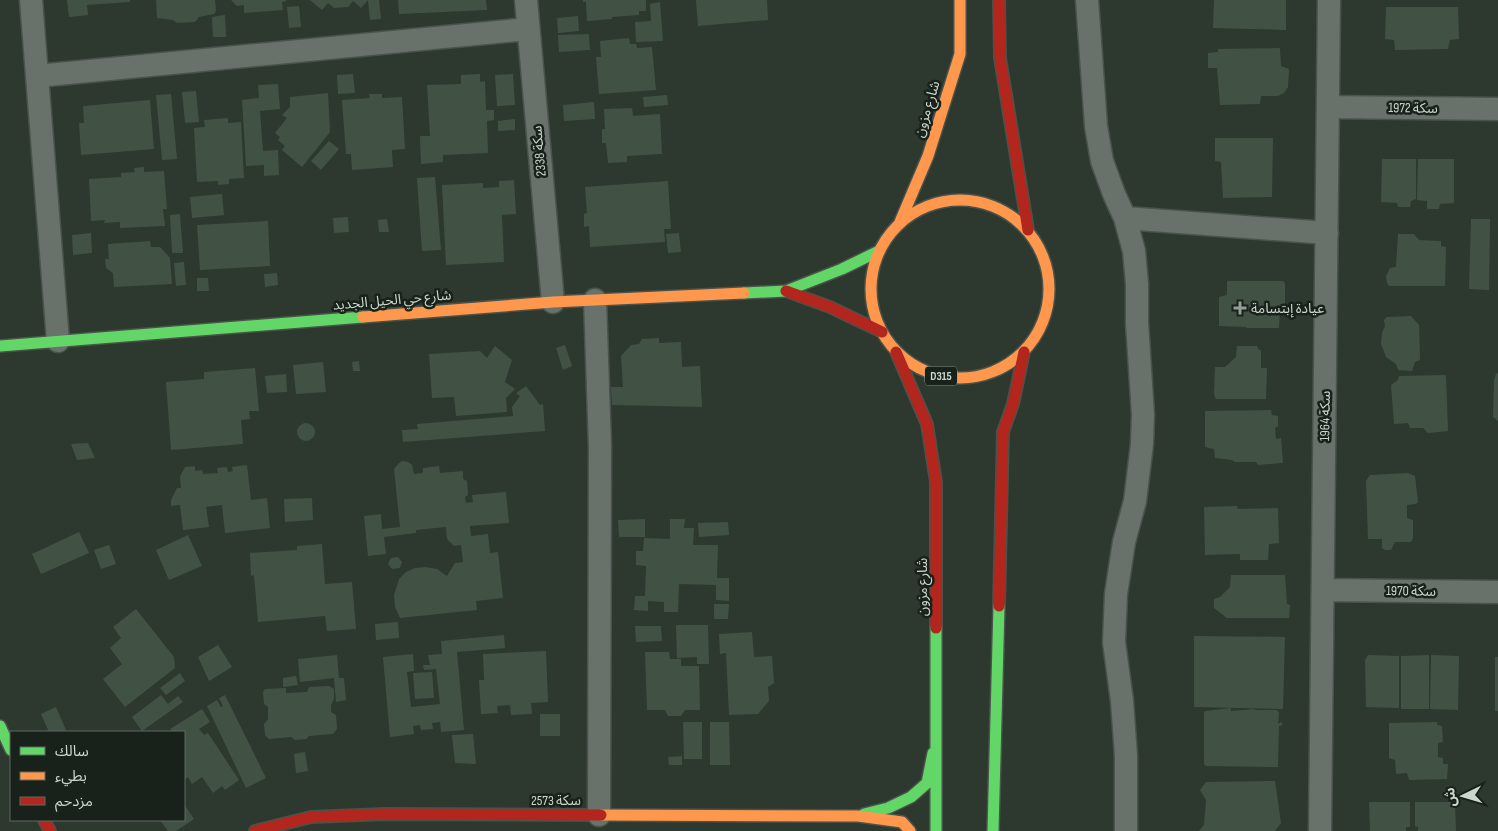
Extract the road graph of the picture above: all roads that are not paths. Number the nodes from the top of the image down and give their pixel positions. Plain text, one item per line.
1 (30, 0) edge
2 (526, 0) edge
3 (960, 0) edge
4 (1000, 0) edge
5 (1087, 0) edge
6 (1329, 0) edge
7 (528, 29) junction
8 (37, 76) junction
9 (1328, 107) junction
10 (1498, 109) edge
11 (1125, 218) junction
12 (900, 222) junction
13 (1028, 230) junction
14 (1327, 233) junction
15 (879, 252) junction
16 (786, 292) junction
17 (595, 300) junction
18 (553, 302) junction
19 (882, 332) junction
20 (58, 341) junction
21 (0, 346) edge
22 (895, 351) junction
23 (1024, 352) junction
24 (1323, 590) junction
25 (1498, 592) edge
26 (0, 726) edge
27 (937, 731) junction
28 (10, 748) edge
29 (599, 815) junction
30 (859, 823) edge
31 (255, 831) edge
32 (910, 831) edge
33 (936, 831) edge
34 (993, 831) edge
35 (1126, 831) edge
36 (1320, 831) edge

1 - 8 street
2 - 7 street, سكة 2338
3 - 12 main road, شارع مزون / D315
4 - 13 main road, D315
5 - 11 street
6 - 9 street, سكة 1964
7 - 8 street
7 - 18 street, سكة 2338
8 - 20 street
9 - 10 street, سكة 1972
9 - 14 street, سكة 1964
11 - 14 street
11 - 35 street
12 - 13 main road, D315
12 - 15 main road, D315
13 - 23 main road, D315
14 - 24 street, سكة 1964
15 - 16 main road, شارع حي الحيل الجديد
15 - 19 main road, D315
16 - 17 main road, شارع حي الحيل الجديد
16 - 19 main road, شارع حي الحيل الجديد
17 - 18 main road, شارع حي الحيل الجديد
17 - 29 street
18 - 20 main road, شارع حي الحيل الجديد
19 - 22 main road, D315
20 - 21 main road, شارع حي الحيل الجديد
22 - 23 main road, D315
22 - 27 main road, شارع مزون / D315
23 - 34 main road, D315
24 - 25 street, سكة 1970
24 - 36 street, سكة 1964
26 - 28 main road
27 - 30 main road
27 - 33 main road, شارع مزون / D315
29 - 30 main road, سكة 2573
29 - 31 main road, سكة 2573
30 - 32 main road

